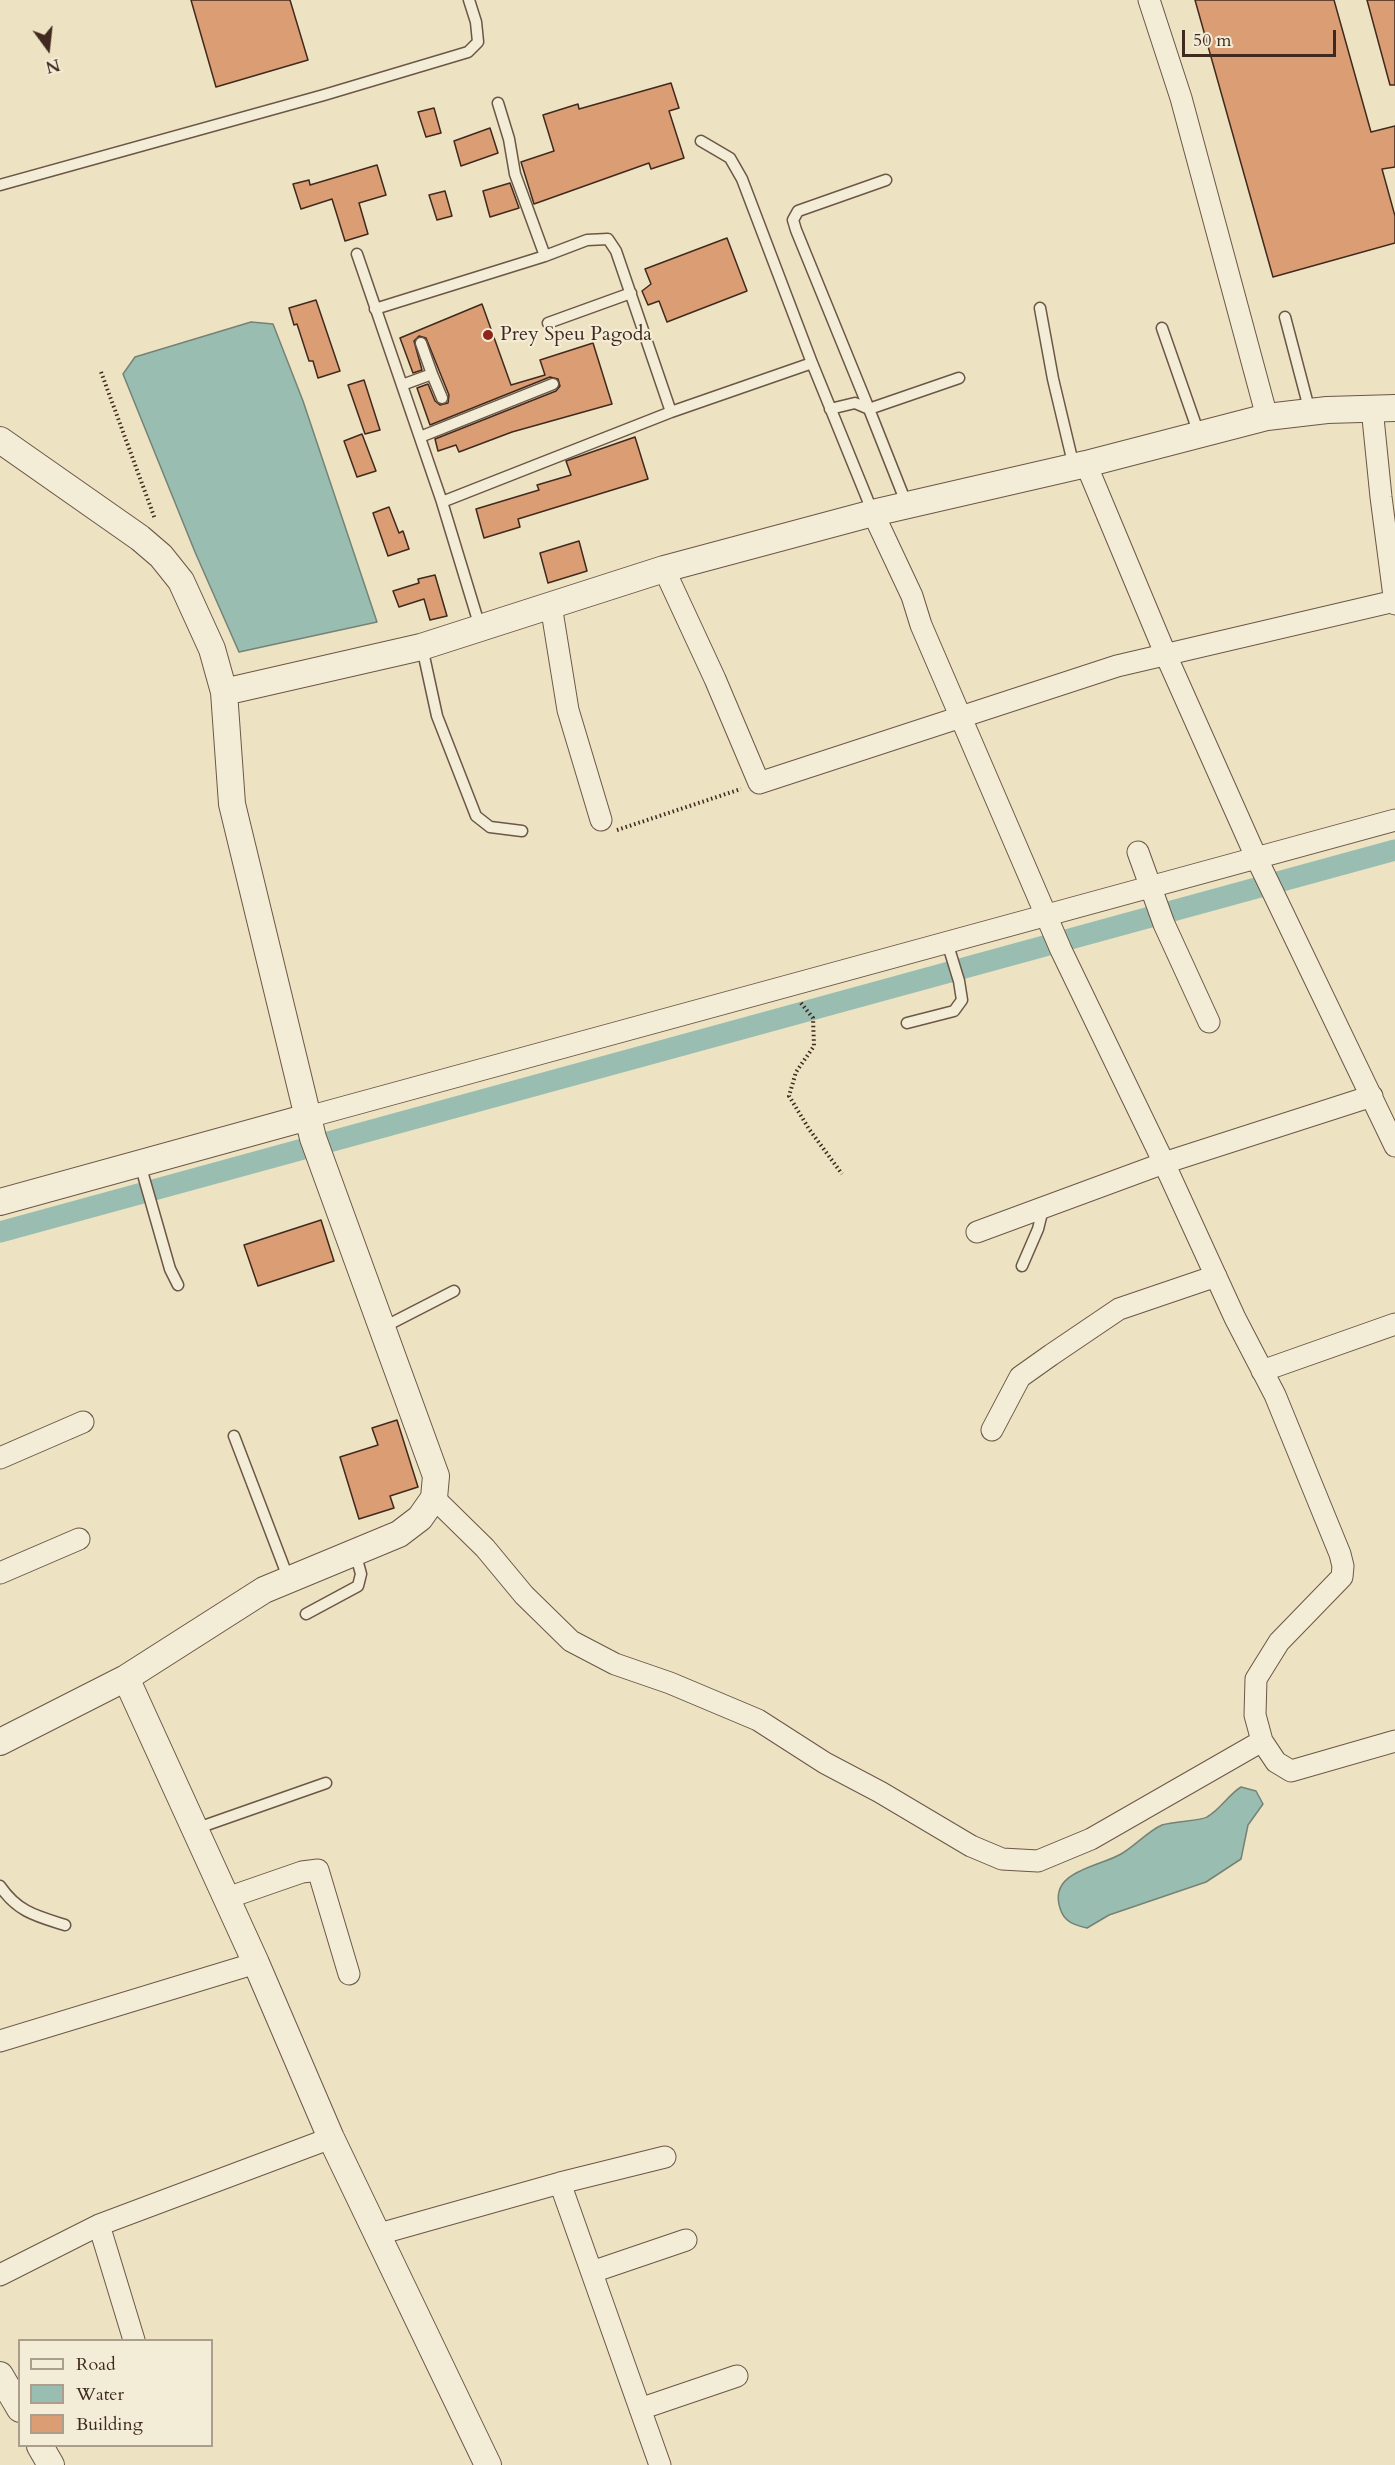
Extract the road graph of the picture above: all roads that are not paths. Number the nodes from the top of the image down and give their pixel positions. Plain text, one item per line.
1 (469, 0) edge
2 (1149, 0) edge
3 (498, 103) dead end
4 (701, 141) dead end
5 (886, 180) dead end
6 (0, 184) edge
7 (357, 254) dead end
8 (545, 256) junction
9 (631, 293) junction
10 (1040, 308) dead end
11 (375, 309) junction
12 (1285, 317) dead end
13 (548, 323) dead end
14 (1162, 328) dead end
15 (421, 343) dead end
16 (812, 363) junction
17 (432, 374) junction
18 (959, 378) dead end
19 (553, 384) dead end
20 (402, 385) junction
21 (442, 398) dead end
22 (1384, 408) edge
23 (830, 409) junction
24 (869, 409) junction
25 (671, 412) junction
26 (1310, 412) junction
27 (1267, 417) junction
28 (1199, 435) junction
29 (420, 437) junction
30 (0, 440) edge
31 (1080, 466) junction
32 (442, 502) junction
33 (907, 505) junction
34 (873, 513) junction
35 (664, 569) junction
36 (1395, 603) edge
37 (551, 605) junction
38 (480, 627) junction
39 (422, 647) junction
40 (1165, 653) junction
41 (224, 692) junction
42 (962, 716) junction
43 (1395, 819) edge
44 (601, 820) road end
45 (522, 831) dead end
46 (1138, 852) dead end
47 (1260, 866) junction
48 (1153, 894) junction
49 (1050, 923) junction
50 (949, 950) junction
51 (1209, 1022) dead end
52 (908, 1023) dead end
53 (1372, 1096) junction
54 (313, 1136) junction
55 (1395, 1146) edge
56 (1164, 1163) junction
57 (143, 1173) junction
58 (0, 1202) edge
59 (1043, 1209) junction
60 (977, 1232) dead end
61 (1022, 1266) dead end
62 (1216, 1276) junction
63 (178, 1285) dead end
64 (454, 1292) dead end
65 (1395, 1324) edge
66 (382, 1328) junction
67 (1262, 1371) junction
68 (83, 1422) dead end
69 (992, 1430) dead end
70 (234, 1436) dead end
71 (0, 1458) edge
72 (434, 1498) junction
73 (79, 1539) dead end
74 (355, 1552) junction
75 (0, 1573) edge
76 (290, 1580) junction
77 (306, 1614) dead end
78 (126, 1678) junction
79 (1262, 1741) junction
80 (1395, 1741) edge
81 (0, 1742) edge
82 (326, 1783) dead end
83 (195, 1830) junction
84 (0, 1886) edge
85 (227, 1898) junction
86 (65, 1925) dead end
87 (256, 1963) junction
88 (348, 1974) dead end
89 (0, 2041) edge
90 (331, 2138) junction
91 (666, 2157) dead end
92 (560, 2183) junction
93 (99, 2225) junction
94 (379, 2234) junction
95 (686, 2240) dead end
96 (592, 2272) junction
97 (0, 2275) edge
98 (134, 2339) edge
99 (0, 2375) edge
100 (737, 2376) dead end
101 (18, 2406) edge
102 (640, 2409) junction
103 (41, 2447) edge
104 (51, 2465) edge
105 (488, 2465) edge
106 (660, 2465) edge

1 - 6 lane
2 - 27 street
3 - 8 lane
4 - 16 lane
5 - 24 lane
7 - 11 lane
8 - 9 lane
8 - 11 lane
9 - 13 lane
9 - 25 lane
10 - 31 lane
11 - 20 lane
12 - 26 lane
14 - 28 lane
15 - 17 lane
16 - 23 lane
16 - 25 lane
17 - 20 lane
17 - 21 lane
18 - 24 lane
19 - 29 lane
20 - 29 lane
22 - 26 street
22 - 36 street
23 - 24 lane
23 - 34 lane
24 - 33 lane
25 - 32 lane
26 - 27 street
27 - 28 street
28 - 31 street
29 - 32 lane
30 - 41 street
31 - 33 street
31 - 40 street
32 - 38 lane
33 - 34 street
34 - 35 street
34 - 42 street
35 - 37 street
35 - 42 street
36 - 40 street
37 - 38 street
37 - 44 street
38 - 39 street
39 - 41 street
39 - 45 lane
40 - 42 street
40 - 47 street
41 - 54 street
42 - 49 street
43 - 47 street
46 - 48 street
47 - 48 street
47 - 53 street
48 - 49 street
48 - 51 street
49 - 50 street
49 - 56 street
50 - 52 lane
50 - 54 street
53 - 55 street
53 - 56 street
54 - 57 street
54 - 66 street
56 - 59 street
56 - 62 street
57 - 58 street
57 - 63 lane
59 - 60 street
59 - 61 lane
62 - 67 street
62 - 69 street
64 - 66 lane
65 - 67 street
66 - 72 street
67 - 79 street
68 - 71 street
70 - 76 lane
72 - 74 street
72 - 79 street
73 - 75 street
74 - 76 street
74 - 77 lane
76 - 78 street
78 - 81 street
78 - 83 street
79 - 80 street
82 - 83 lane
83 - 85 street
84 - 86 lane
85 - 87 street
85 - 88 street
87 - 89 street
87 - 90 street
90 - 93 street
90 - 94 street
91 - 92 street
92 - 94 street
92 - 96 street
93 - 97 street
93 - 98 street
94 - 105 street
95 - 96 street
96 - 102 street
99 - 101 street
100 - 102 street
102 - 106 street
103 - 104 street

